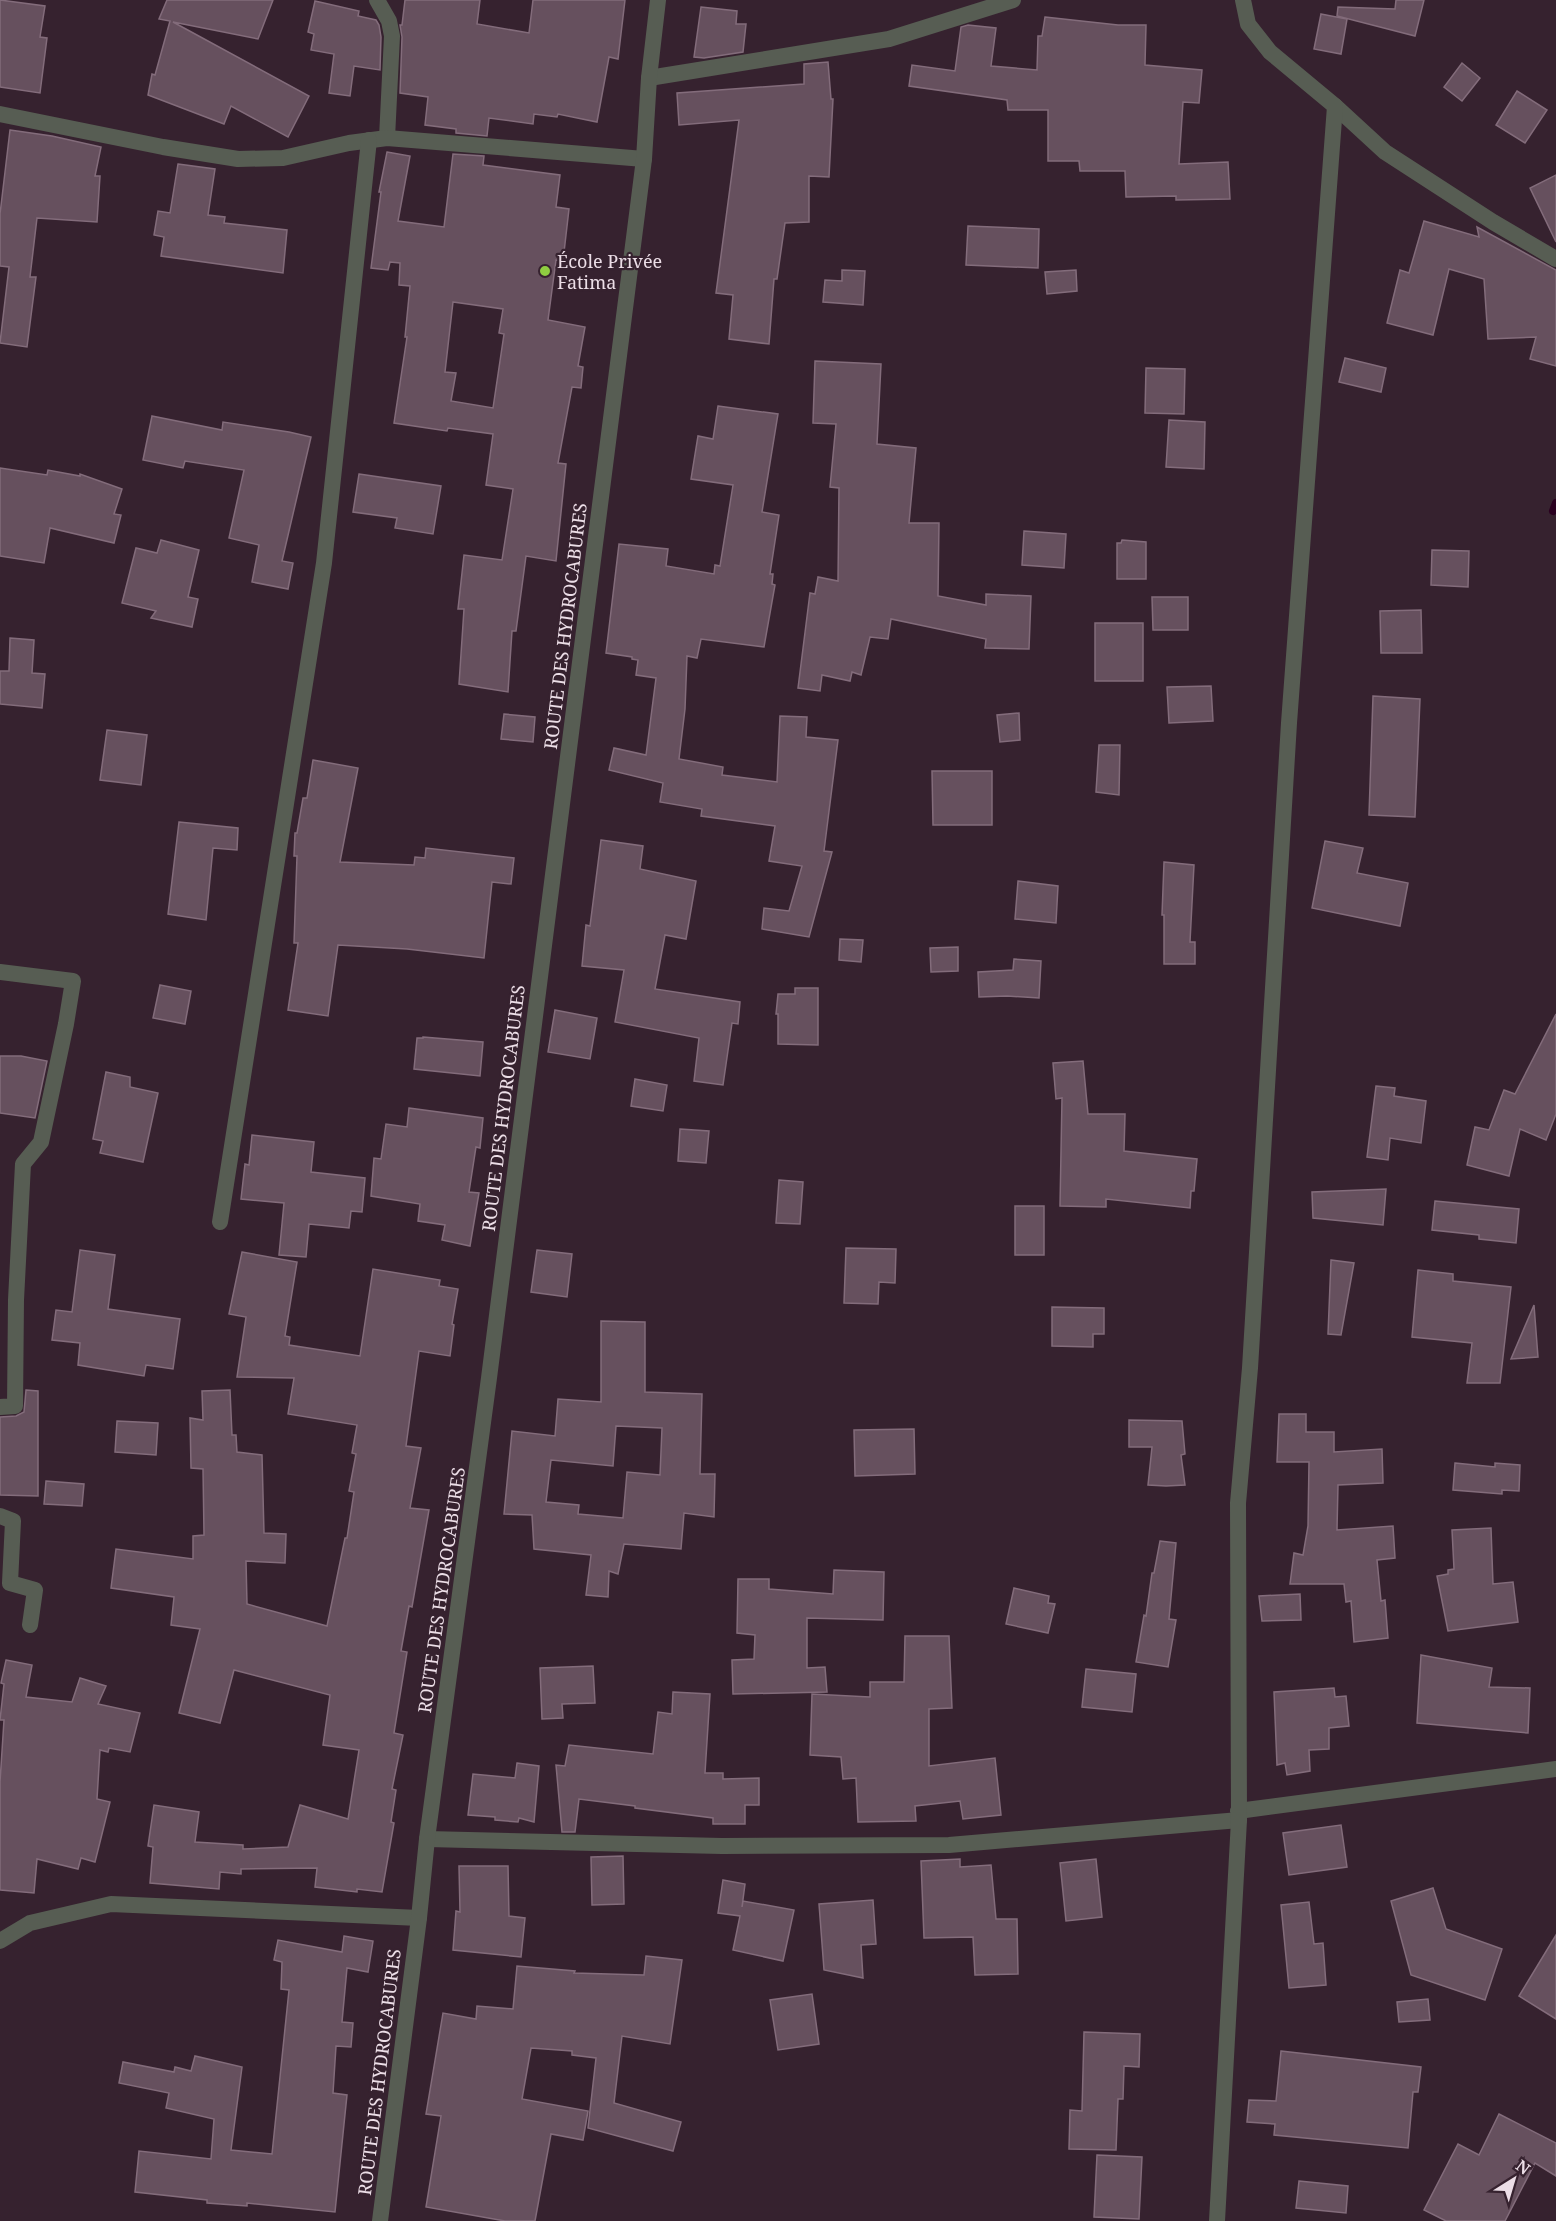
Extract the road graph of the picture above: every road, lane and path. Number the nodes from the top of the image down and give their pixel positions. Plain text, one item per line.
1 (377, 0) edge
2 (657, 0) edge
3 (1013, 0) edge
4 (1243, 0) edge
5 (649, 78) junction
6 (1335, 106) junction
7 (0, 114) edge
8 (387, 138) junction
9 (369, 140) junction
10 (644, 159) junction
11 (1556, 259) edge
12 (0, 972) edge
13 (220, 1222) dead end
14 (0, 1407) edge
15 (0, 1516) edge
16 (30, 1625) dead end
17 (1556, 1769) edge
18 (1239, 1816) junction
19 (427, 1839) junction
20 (419, 1918) junction
21 (0, 1941) edge
22 (380, 2221) edge
23 (1217, 2221) edge

1 - 8 street
2 - 5 street, ROUTE DES HYDROCABURES
3 - 5 street
4 - 6 street
5 - 10 street, ROUTE DES HYDROCABURES
6 - 11 street
6 - 18 street
7 - 9 street
8 - 9 street
8 - 10 street
9 - 13 street
10 - 19 street, ROUTE DES HYDROCABURES
12 - 14 street
15 - 16 street
17 - 18 street
18 - 19 street
18 - 23 street
19 - 20 street, ROUTE DES HYDROCABURES
20 - 21 street
20 - 22 street, ROUTE DES HYDROCABURES

